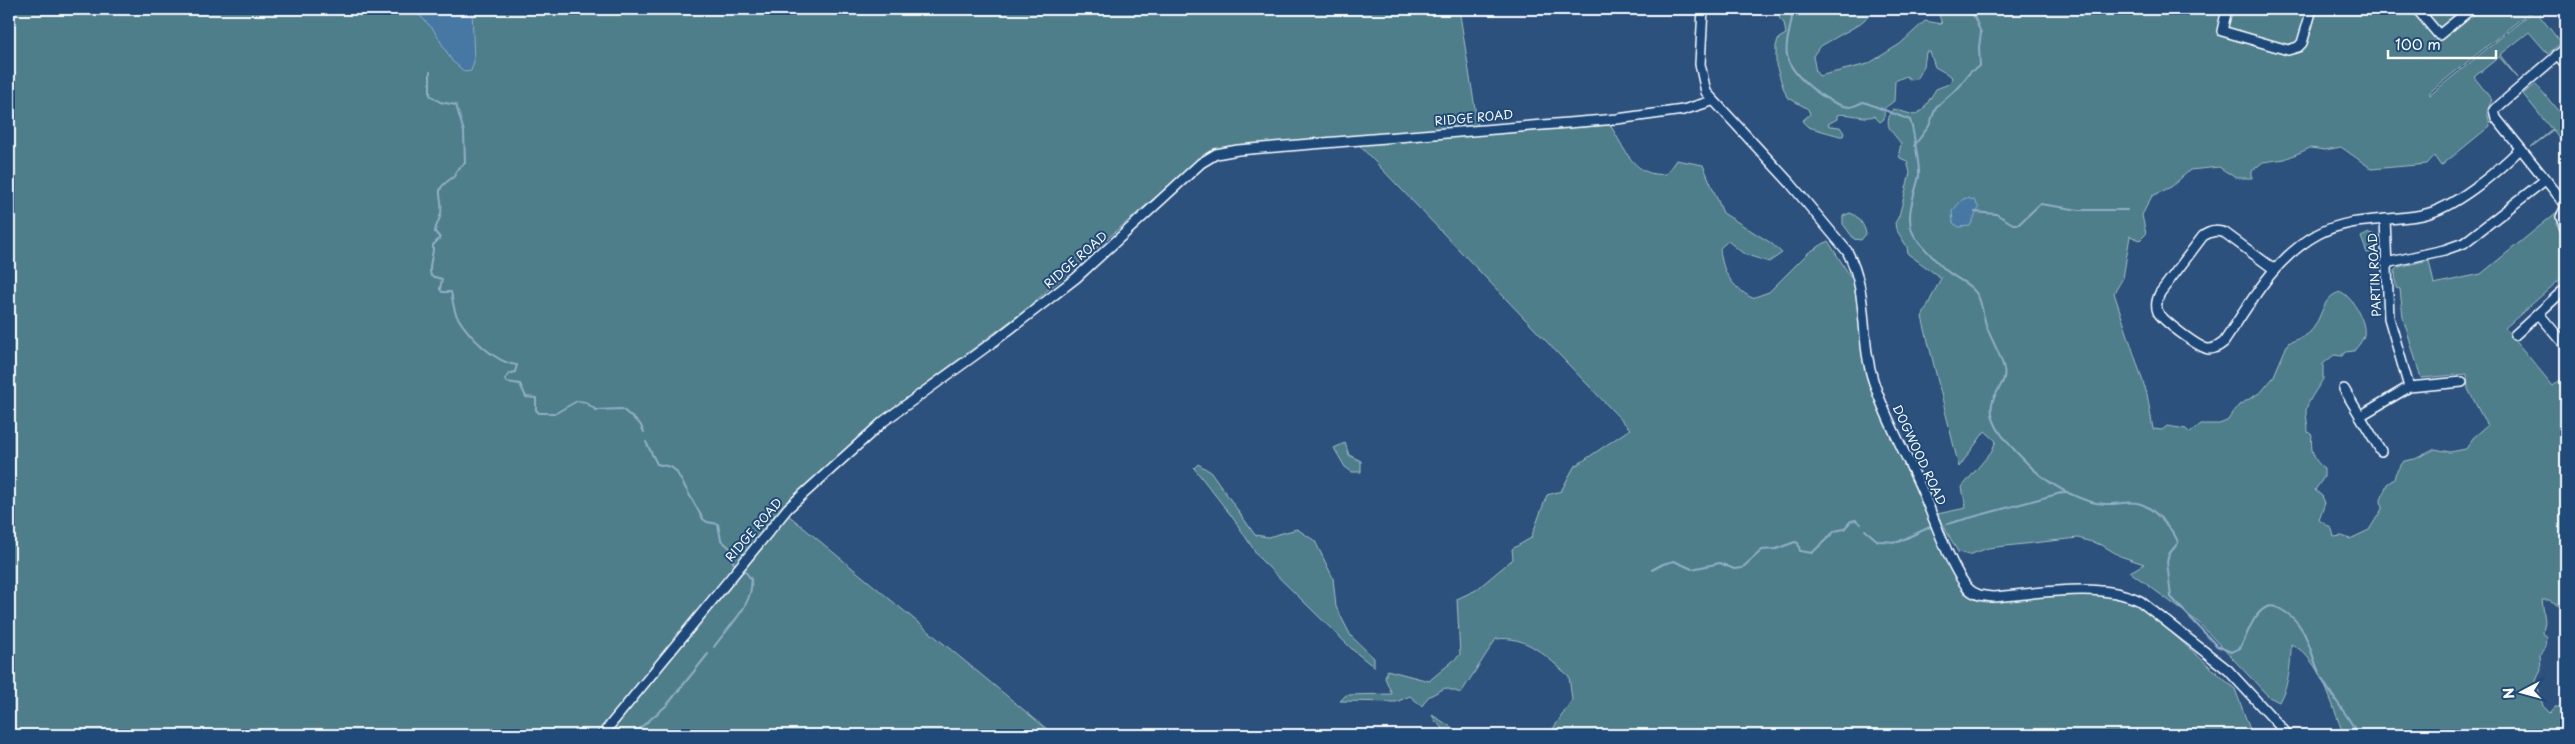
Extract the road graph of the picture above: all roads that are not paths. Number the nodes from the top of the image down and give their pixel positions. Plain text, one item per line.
1 (1703, 9) edge
2 (2227, 9) edge
3 (2312, 9) edge
4 (2417, 9) edge
5 (2470, 9) edge
6 (2566, 48) edge
7 (2557, 55) junction
8 (2566, 66) edge
9 (1712, 101) junction
10 (2520, 149) junction
11 (2545, 180) junction
12 (2566, 206) edge
13 (2385, 219) junction
14 (2566, 231) edge
15 (2386, 262) junction
16 (2274, 268) junction
17 (2566, 288) edge
18 (2539, 314) junction
19 (2515, 335) dead end
20 (2566, 346) edge
21 (2462, 382) dead end
22 (2409, 387) junction
23 (2344, 389) dead end
24 (2360, 416) junction
25 (2381, 451) dead end
26 (602, 735) edge
27 (2288, 735) edge

1 - 9 street, DOGWOOD ROAD
2 - 3 street
4 - 5 street
6 - 7 street
7 - 8 street
7 - 10 street
9 - 26 street, RIDGE ROAD
9 - 27 street, DOGWOOD ROAD
10 - 11 street
10 - 13 street
11 - 12 street
11 - 15 street
12 - 14 street
13 - 15 street, PARTIN ROAD
13 - 16 street
15 - 22 street, PARTIN ROAD
16 - 16 street
17 - 18 street
18 - 19 street
18 - 20 street
21 - 22 street
22 - 24 street
23 - 24 street
24 - 25 street

